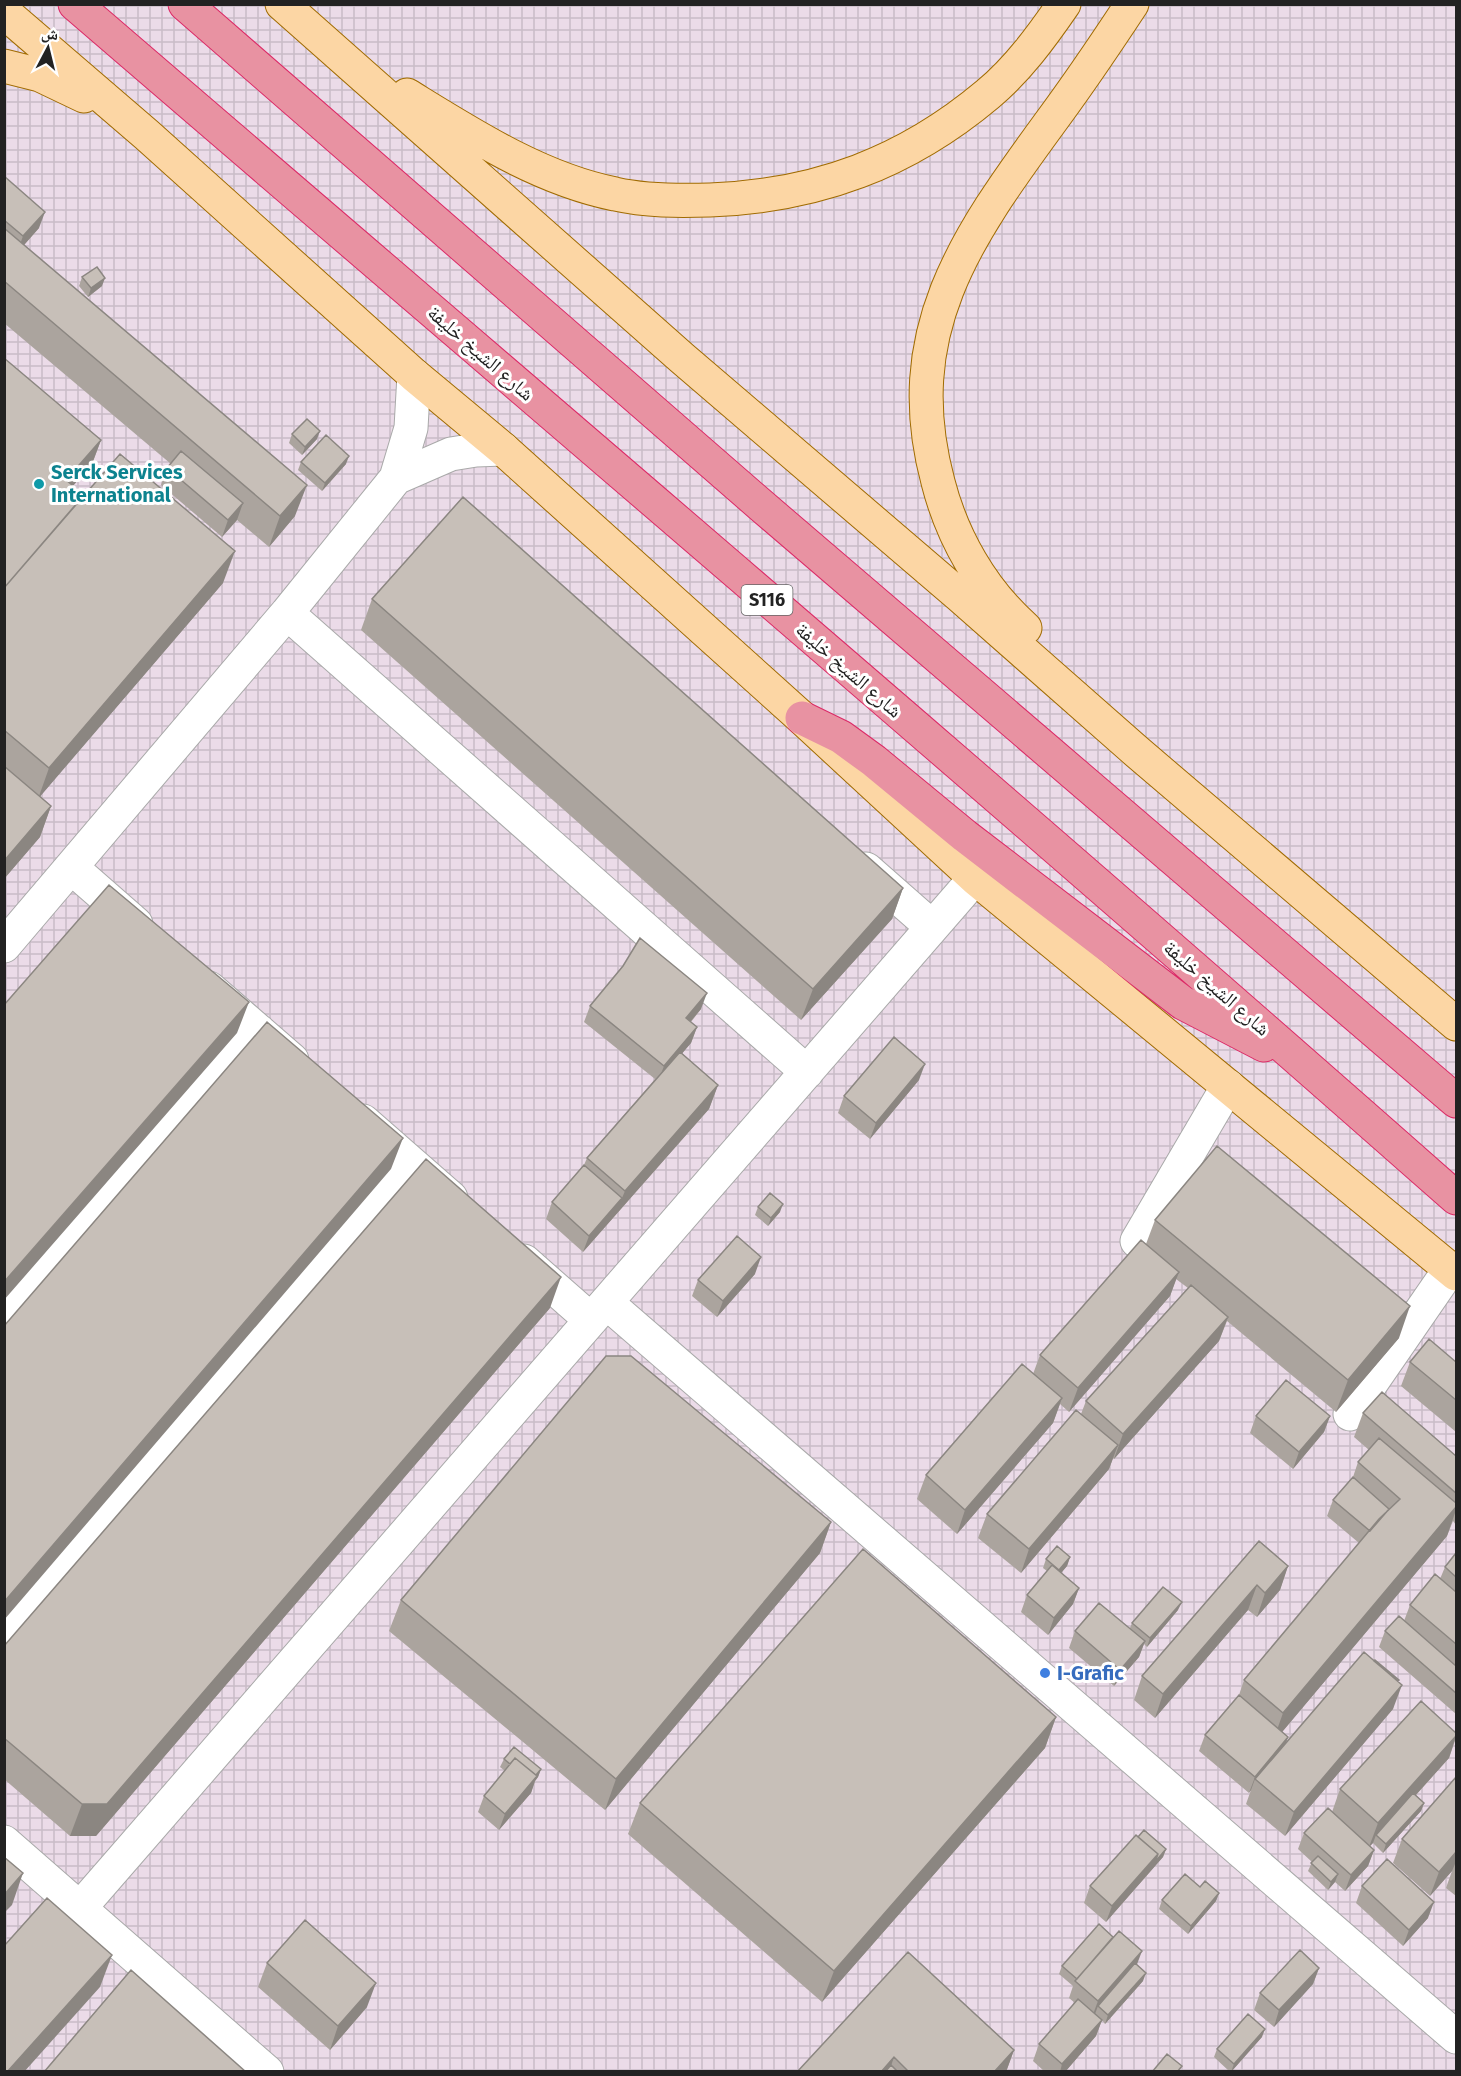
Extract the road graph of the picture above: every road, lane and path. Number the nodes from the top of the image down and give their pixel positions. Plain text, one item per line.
1 (75, 4) edge
2 (185, 4) edge
3 (282, 4) edge
4 (1064, 4) edge
5 (1132, 4) edge
6 (4, 12) edge
7 (4, 66) edge
8 (354, 69) junction
9 (147, 135) junction
10 (414, 375) junction
11 (503, 449) junction
12 (396, 478) junction
13 (286, 613) junction
14 (802, 718) junction
15 (1136, 752) junction
16 (844, 849) edge
17 (72, 868) junction
18 (975, 878) junction
19 (932, 927) junction
20 (161, 945) edge
21 (4, 946) edge
22 (188, 969) edge
23 (1456, 1024) edge
24 (259, 1031) junction
25 (1305, 1064) junction
26 (807, 1072) junction
27 (310, 1075) edge
28 (1228, 1086) junction
29 (1456, 1101) edge
30 (344, 1105) edge
31 (413, 1165) junction
32 (1456, 1198) edge
33 (476, 1219) edge
34 (1137, 1242) edge
35 (502, 1243) edge
36 (1453, 1272) edge
37 (599, 1312) junction
38 (4, 1319) edge
39 (1350, 1414) dead end
40 (4, 1632) edge
41 (4, 1842) edge
42 (80, 1908) junction
43 (1456, 2037) edge
44 (267, 2072) edge

1 - 25 highway, شارع الشيخ خليفة / S116
2 - 29 highway
3 - 8 main road
4 - 8 main road
5 - 15 main road
6 - 9 main road
7 - 9 main road
8 - 15 main road
9 - 10 main road
10 - 11 main road
10 - 12 street
11 - 12 street
11 - 14 main road
12 - 13 street
13 - 17 street
13 - 26 street
14 - 18 main road
14 - 25 highway
15 - 23 main road
16 - 19 street
17 - 20 street
17 - 21 street
18 - 19 street
18 - 28 main road
19 - 26 street
22 - 24 street
24 - 27 street
24 - 38 street
25 - 32 highway, شارع الشيخ خليفة / S116
26 - 37 street
28 - 34 street
28 - 36 main road
30 - 31 street
31 - 33 street
31 - 40 street
35 - 37 street
36 - 39 street
37 - 42 street
37 - 43 street
41 - 42 street
42 - 44 street

